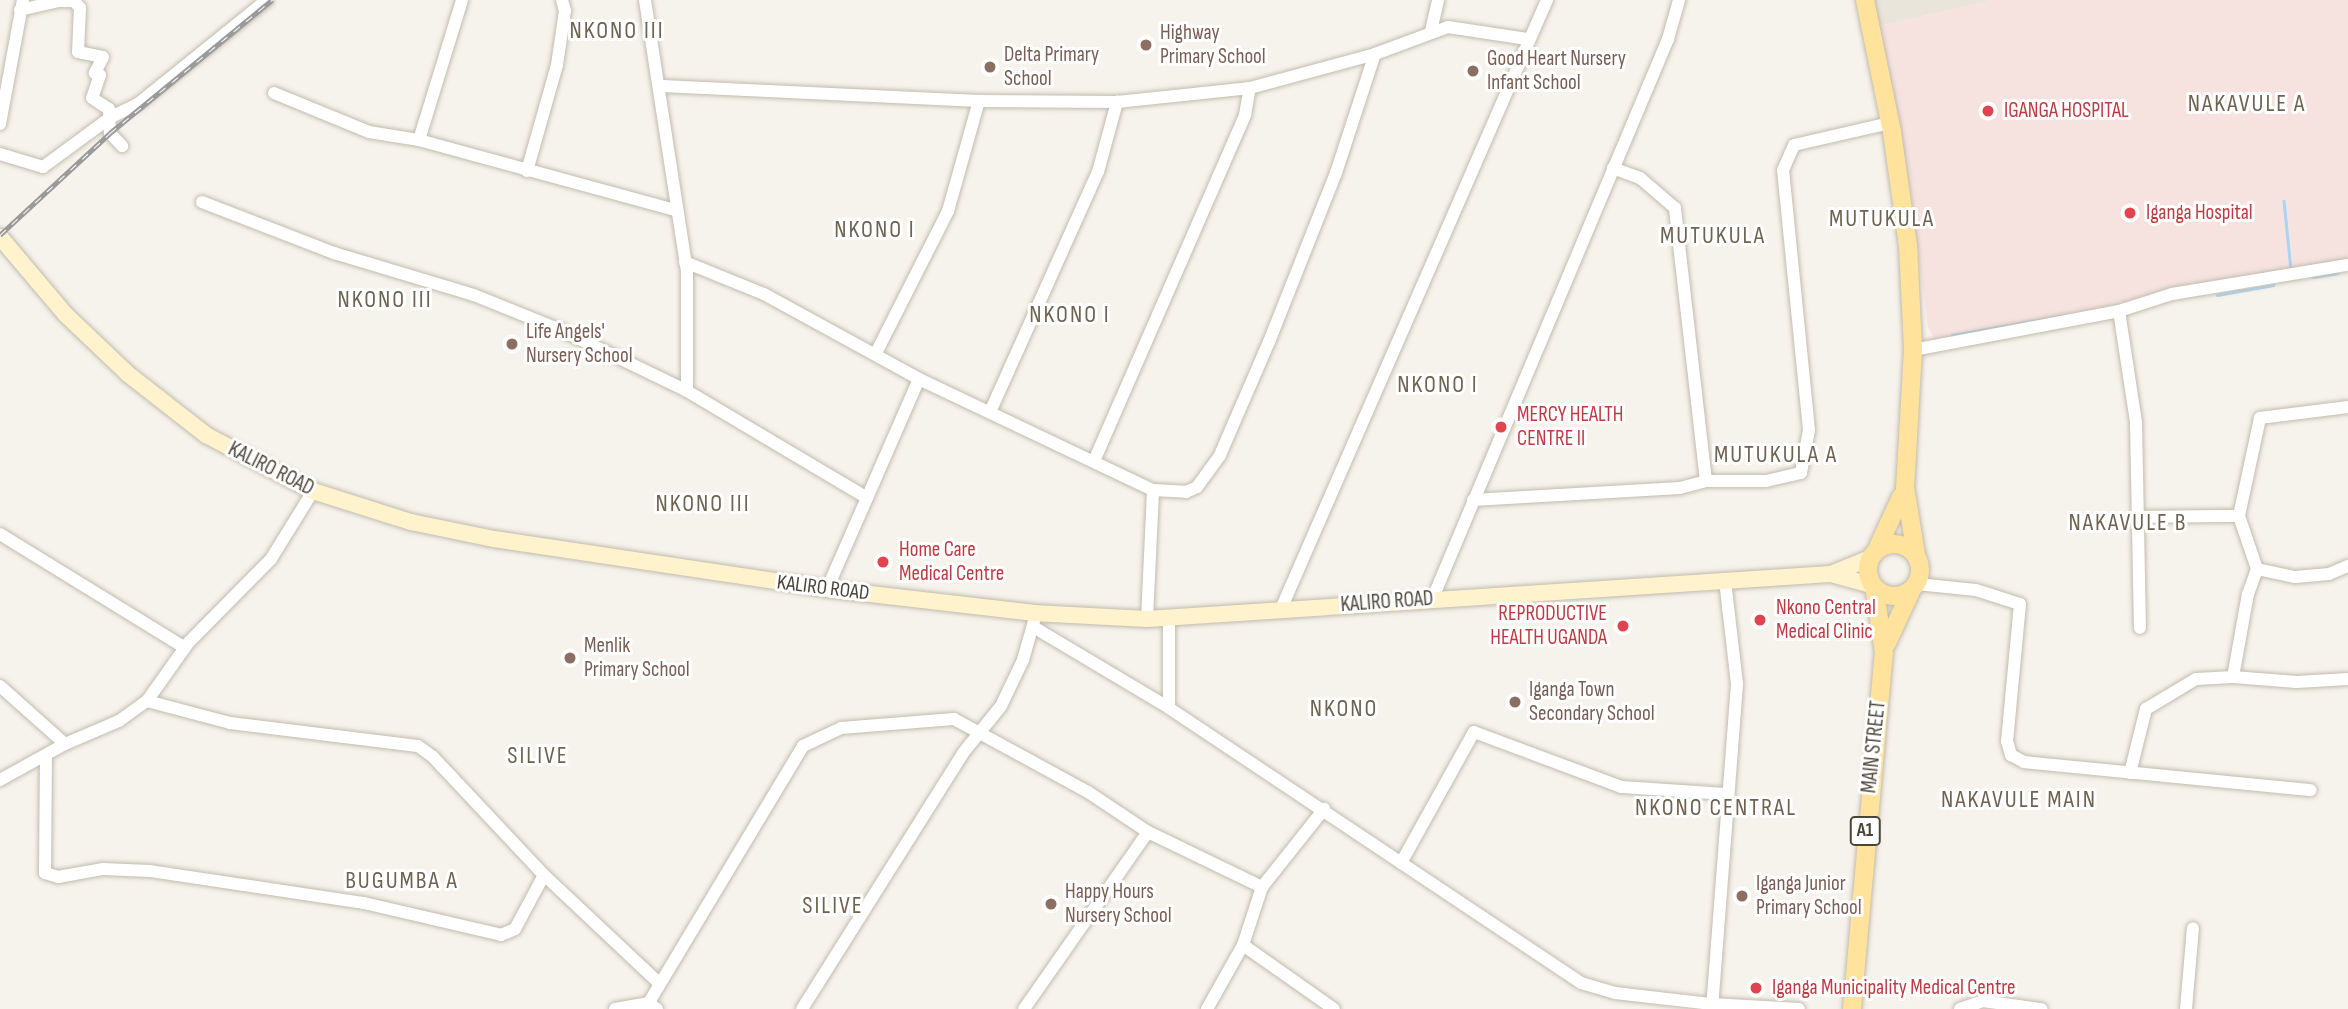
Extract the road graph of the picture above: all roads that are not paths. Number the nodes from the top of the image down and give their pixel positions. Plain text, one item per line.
1 (267, 0) edge
2 (462, 0) edge
3 (562, 0) edge
4 (646, 0) edge
5 (1438, 0) edge
6 (1547, 0) edge
7 (1679, 0) edge
8 (1865, 0) edge
9 (21, 5) edge
10 (1431, 31) junction
11 (1527, 39) junction
12 (1375, 54) junction
13 (662, 86) junction
14 (1250, 88) junction
15 (274, 93) dead end
16 (979, 101) junction
17 (1117, 102) junction
18 (111, 117) junction
19 (1890, 123) junction
20 (0, 124) edge
21 (419, 141) junction
22 (121, 146) dead end
23 (0, 154) edge
24 (1614, 169) junction
25 (527, 171) junction
26 (202, 202) dead end
27 (675, 210) junction
28 (0, 237) edge
29 (685, 262) junction
30 (2348, 265) edge
31 (2119, 311) junction
32 (1913, 350) junction
33 (876, 353) junction
34 (919, 379) junction
35 (687, 391) junction
36 (2348, 407) edge
37 (990, 412) junction
38 (1094, 461) junction
39 (1706, 481) junction
40 (1905, 487) junction
41 (1153, 490) junction
42 (313, 491) junction
43 (867, 498) junction
44 (1474, 500) junction
45 (2239, 516) junction
46 (2137, 517) junction
47 (0, 534) edge
48 (1873, 553) junction
49 (1916, 554) junction
50 (2348, 566) edge
51 (2257, 569) junction
52 (1831, 573) junction
53 (1726, 581) junction
54 (1914, 587) junction
55 (1873, 588) junction
56 (827, 589) junction
57 (1432, 600) junction
58 (1281, 609) junction
59 (1147, 619) junction
60 (1169, 619) junction
61 (1034, 620) junction
62 (2140, 628) dead end
63 (185, 648) junction
64 (1884, 653) junction
65 (2233, 677) junction
66 (2348, 679) edge
67 (0, 686) edge
68 (147, 701) junction
69 (1169, 708) junction
70 (983, 733) junction
71 (65, 744) junction
72 (46, 757) junction
73 (2130, 774) junction
74 (0, 780) edge
75 (2311, 790) dead end
76 (1727, 794) junction
77 (1324, 809) junction
78 (1148, 832) junction
79 (1401, 863) junction
80 (544, 875) junction
81 (1262, 887) junction
82 (2193, 928) dead end
83 (1243, 945) junction
84 (658, 982) junction
85 (651, 1007) edge
86 (1712, 1007) edge
87 (1976, 1007) edge
88 (615, 1009) edge
89 (802, 1009) edge
90 (1024, 1009) edge
91 (1207, 1009) edge
92 (1334, 1009) edge
93 (1799, 1009) edge
94 (1852, 1009) edge
95 (1960, 1009) edge
96 (2041, 1009) edge
97 (2186, 1009) edge

1 - 18 street
2 - 21 street
3 - 25 street
4 - 13 street
5 - 10 street
6 - 11 street
7 - 24 street
8 - 19 main road, A1
9 - 18 street
9 - 20 street
10 - 11 street
10 - 12 street
11 - 58 street
12 - 14 street
12 - 41 street
13 - 16 street
13 - 27 street
14 - 17 street
14 - 38 street
15 - 21 street
16 - 17 street
16 - 33 street
17 - 37 street
18 - 22 street
18 - 23 street
19 - 32 main road, A1
19 - 39 street
21 - 25 street
24 - 39 street
24 - 44 street
25 - 27 street
26 - 35 street
27 - 29 street
28 - 42 main road, KALIRO ROAD
29 - 33 street
29 - 35 street
30 - 31 street
31 - 32 street
31 - 46 street
32 - 40 main road, A1
33 - 34 street
34 - 37 street
34 - 43 street
35 - 43 street
36 - 45 street
37 - 38 street
38 - 41 street
39 - 44 street
40 - 48 main road, A1
40 - 49 main road, A1
41 - 59 street
42 - 56 main road, KALIRO ROAD
42 - 63 street
43 - 56 street
44 - 57 street
45 - 46 street
45 - 51 street
46 - 62 street
47 - 63 street
48 - 49 main road
48 - 52 main road, KALIRO ROAD
48 - 55 main road, A1
49 - 54 main road, A1
50 - 51 street
51 - 65 street
52 - 53 main road, KALIRO ROAD
52 - 55 main road, KALIRO ROAD
53 - 57 main road, KALIRO ROAD
53 - 76 street
54 - 55 main road
54 - 64 main road, A1
54 - 73 street
55 - 64 main road, A1
56 - 61 main road, KALIRO ROAD
57 - 58 main road, KALIRO ROAD
58 - 60 main road, KALIRO ROAD
59 - 60 main road, KALIRO ROAD
59 - 61 main road, KALIRO ROAD
60 - 69 street
61 - 69 street
61 - 70 street
63 - 68 street
64 - 94 main road, MAIN STREET / A1
65 - 66 street
65 - 73 street
67 - 71 street
68 - 71 street
68 - 80 street
69 - 77 street
70 - 78 street
70 - 84 street
70 - 89 street
71 - 72 street
72 - 74 street
72 - 80 street
73 - 75 street
76 - 79 street
76 - 86 street
77 - 79 street
77 - 81 street
78 - 81 street
78 - 90 street
79 - 86 street
80 - 84 street
81 - 83 street
82 - 97 street
83 - 91 street
83 - 92 street
84 - 85 street
85 - 88 street
86 - 93 street
87 - 95 street
87 - 96 street

